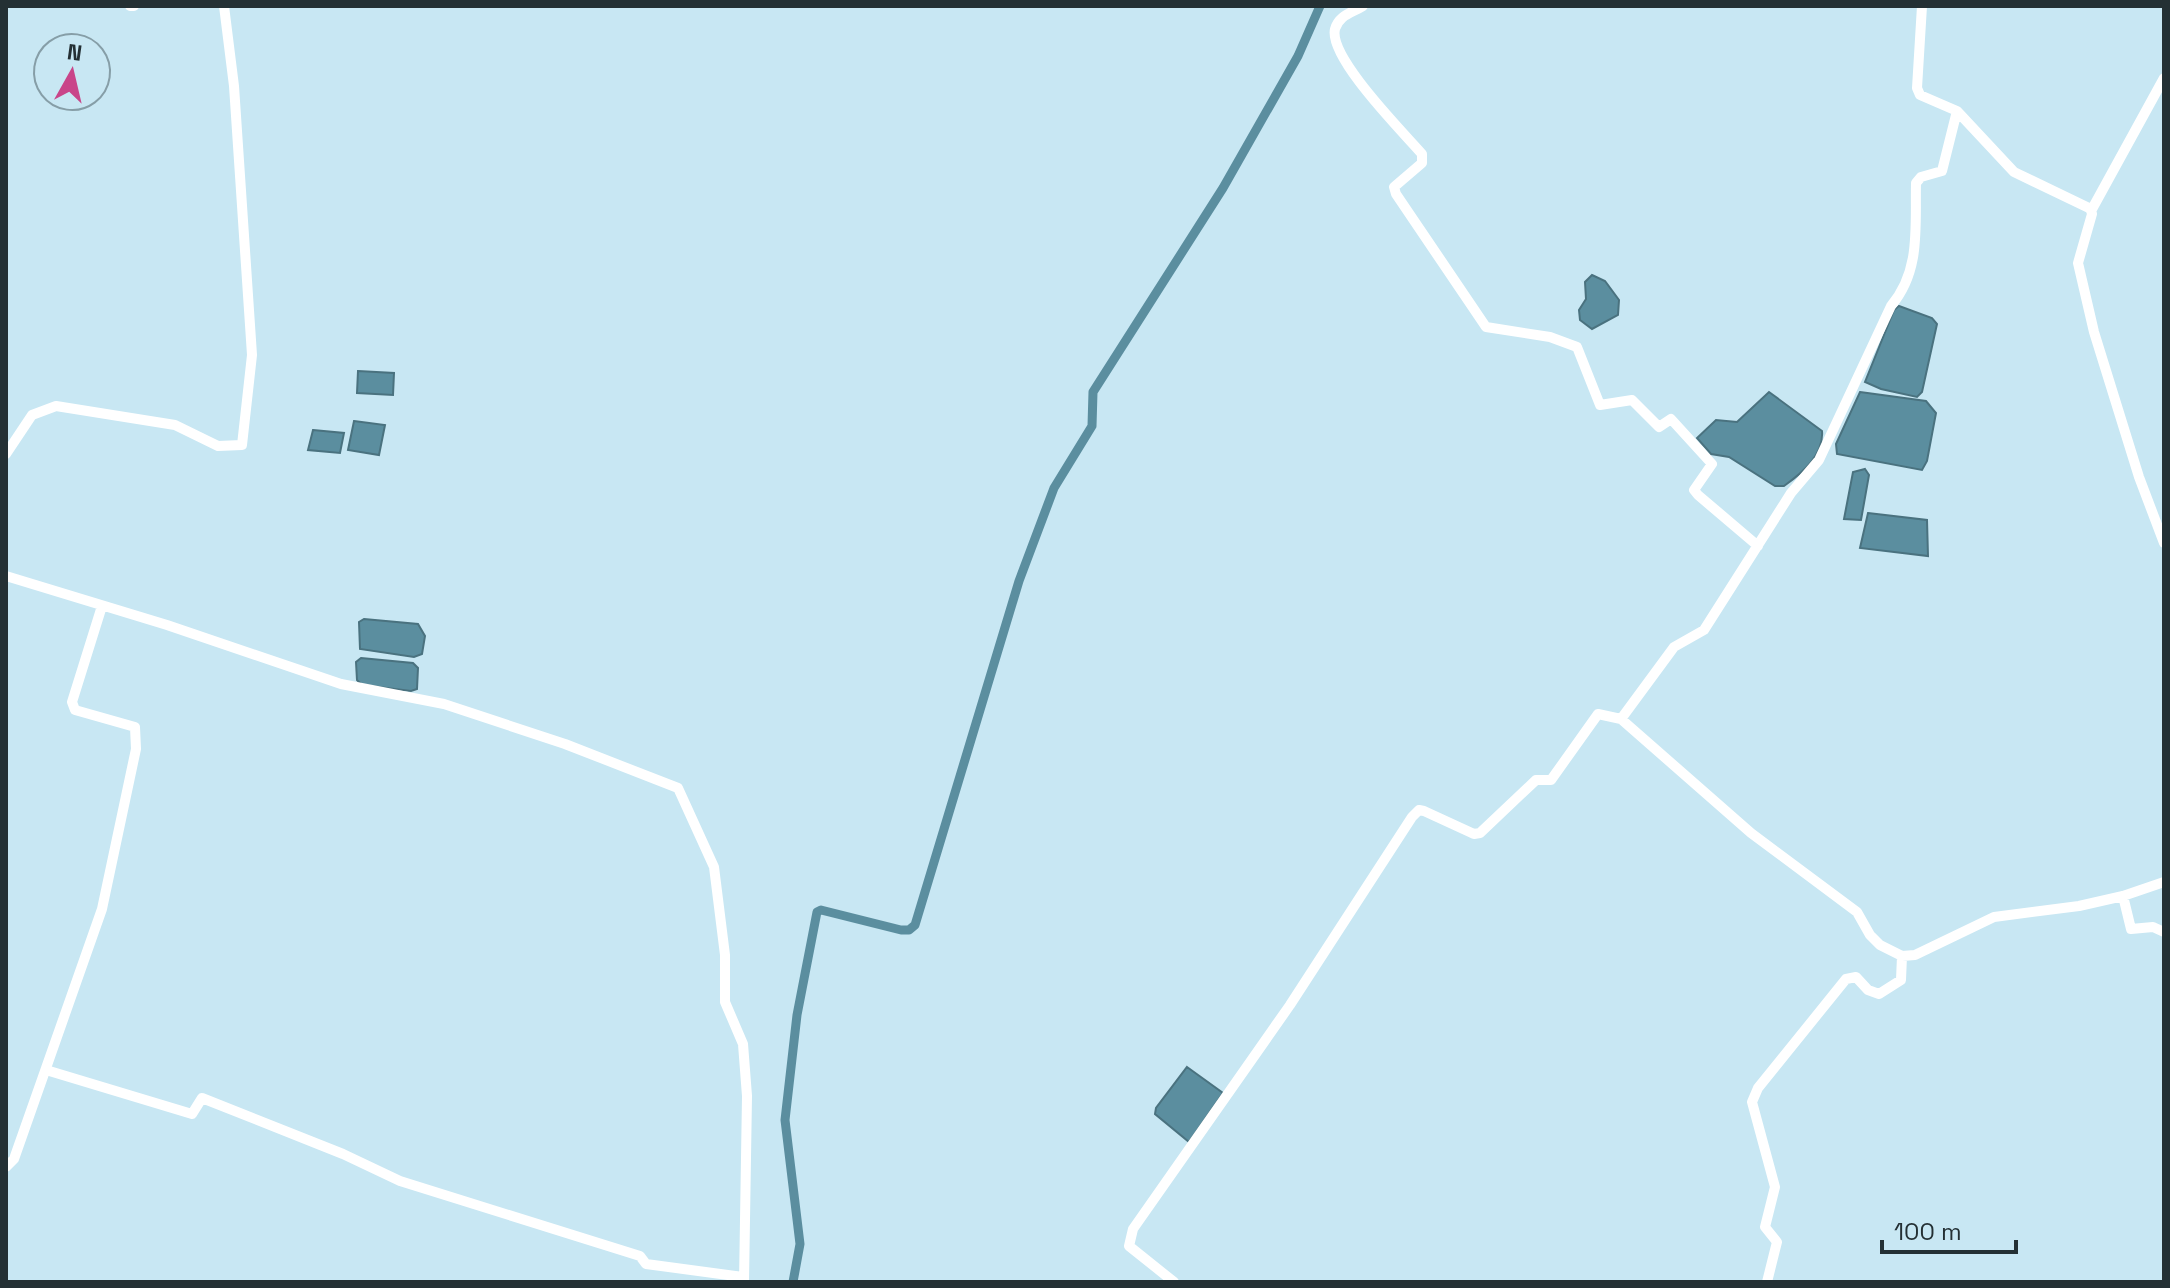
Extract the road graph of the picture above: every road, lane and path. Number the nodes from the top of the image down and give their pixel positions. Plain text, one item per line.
1 (224, 6) edge
2 (1363, 6) edge
3 (1922, 6) edge
4 (2164, 78) edge
5 (1957, 111) junction
6 (2091, 211) junction
7 (6, 454) edge
8 (2164, 543) edge
9 (1758, 546) junction
10 (6, 576) edge
11 (102, 606) junction
12 (1621, 719) junction
13 (2164, 882) edge
14 (2123, 896) junction
15 (2164, 932) edge
16 (1902, 956) junction
17 (46, 1070) junction
18 (6, 1167) edge
19 (744, 1280) edge
20 (1174, 1282) edge
21 (1767, 1282) edge

1 - 7 street
2 - 9 street
3 - 5 street
4 - 6 street
5 - 6 street
5 - 9 street
6 - 8 street
9 - 12 street
10 - 11 street
11 - 17 street
11 - 19 street
12 - 16 street
12 - 20 street
13 - 14 street
14 - 15 street
14 - 16 street
16 - 21 street
17 - 18 street
17 - 19 street

